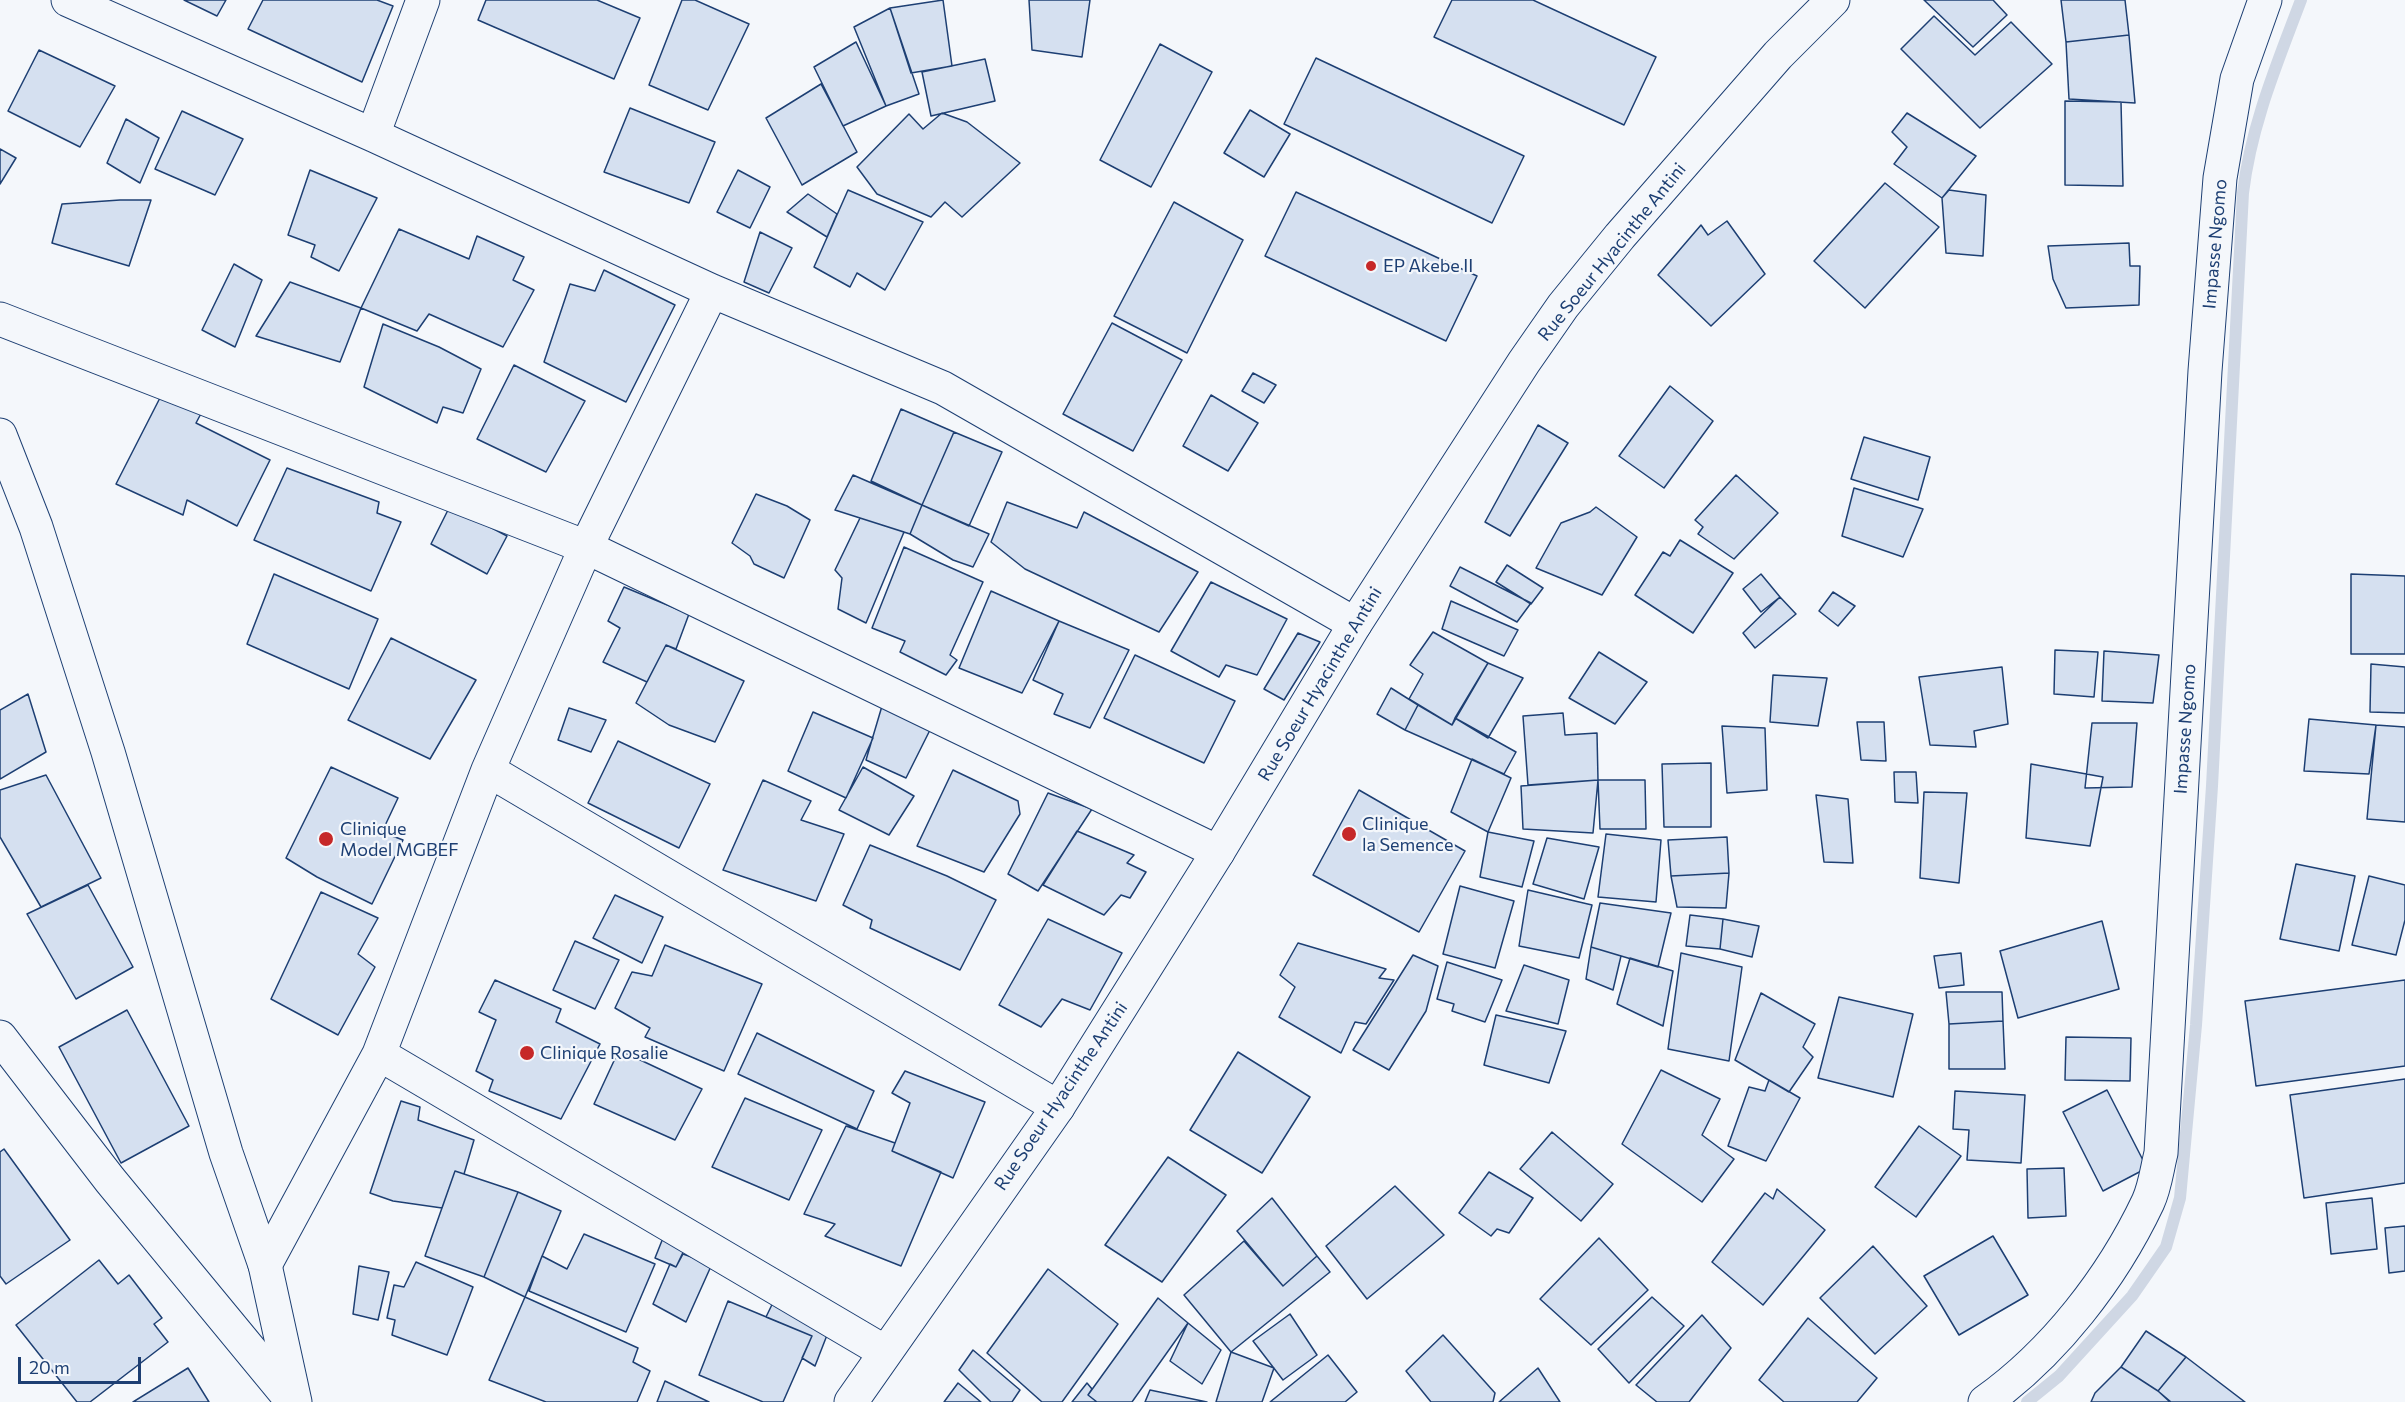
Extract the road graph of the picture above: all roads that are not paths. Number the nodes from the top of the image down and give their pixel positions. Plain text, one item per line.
1 (68, 0) edge
2 (423, 0) edge
3 (1833, 0) edge
4 (2265, 0) edge
5 (373, 135) junction
6 (712, 291) junction
7 (0, 319) edge
8 (0, 435) edge
9 (585, 547) junction
10 (1355, 624) junction
11 (488, 770) junction
12 (1218, 852) junction
13 (0, 1037) edge
14 (379, 1054) junction
15 (1058, 1107) junction
16 (265, 1265) junction
17 (885, 1352) junction
18 (294, 1402) edge
19 (851, 1402) edge
20 (1985, 1402) edge

1 - 5 street
2 - 5 street
3 - 10 street, Rue Soeur Hyacinthe Antini
4 - 20 street, Impasse Ngomo
5 - 6 street
6 - 9 street
6 - 10 street
7 - 9 street
8 - 16 street
9 - 11 street
9 - 12 street
10 - 12 street, Rue Soeur Hyacinthe Antini
11 - 14 street
11 - 15 street
12 - 15 street, Rue Soeur Hyacinthe Antini
13 - 18 street
14 - 16 street
14 - 17 street
15 - 17 street, Rue Soeur Hyacinthe Antini
16 - 18 street
17 - 19 street, Rue Soeur Hyacinthe Antini

